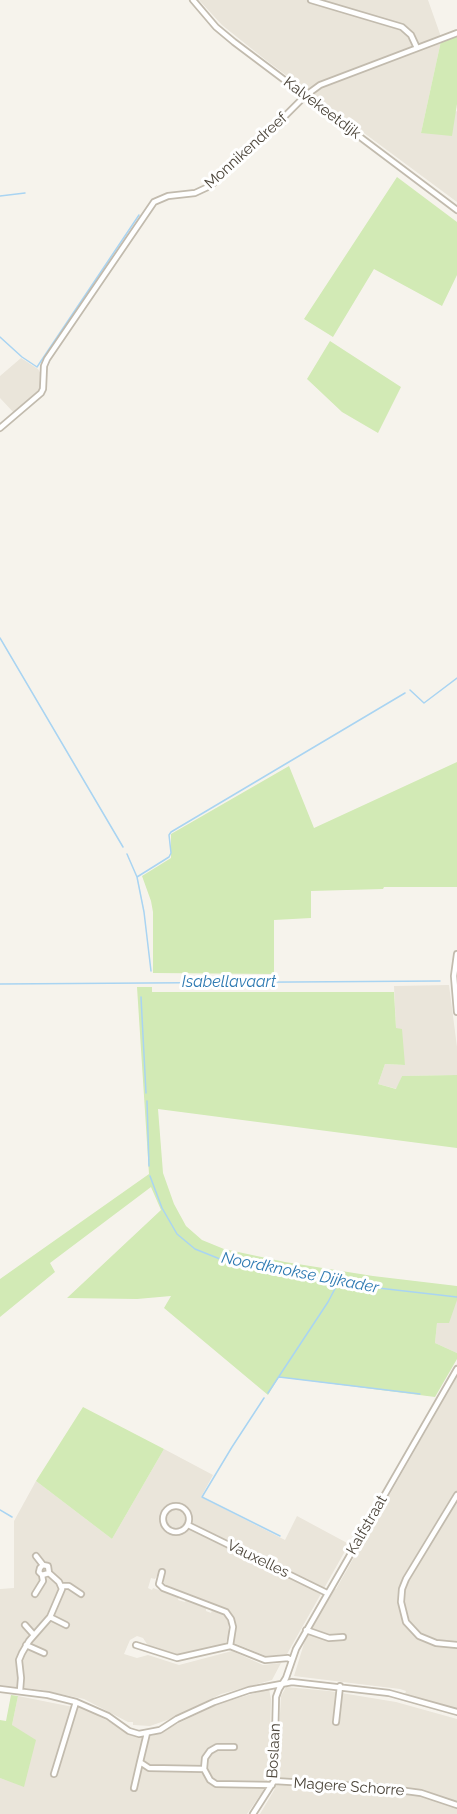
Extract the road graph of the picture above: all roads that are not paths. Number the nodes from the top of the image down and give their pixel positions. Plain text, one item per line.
1 (193, 0) edge
2 (311, 0) edge
3 (457, 33) edge
4 (417, 48) junction
5 (305, 96) junction
6 (457, 210) edge
7 (0, 428) edge
8 (457, 954) edge
9 (457, 1012) edge
10 (457, 1368) edge
11 (457, 1495) edge
12 (188, 1525) junction
13 (36, 1556) dead end
14 (43, 1565) junction
15 (162, 1572) dead end
16 (49, 1573) junction
17 (42, 1575) junction
18 (62, 1586) junction
19 (327, 1593) junction
20 (35, 1594) dead end
21 (81, 1594) dead end
22 (50, 1617) junction
23 (25, 1625) dead end
24 (66, 1626) dead end
25 (306, 1630) junction
26 (34, 1635) junction
27 (343, 1637) dead end
28 (26, 1645) junction
29 (136, 1645) dead end
30 (457, 1645) edge
31 (230, 1646) junction
32 (44, 1653) dead end
33 (291, 1660) junction
34 (282, 1683) junction
35 (340, 1686) junction
36 (0, 1689) edge
37 (20, 1691) junction
38 (76, 1702) junction
39 (457, 1713) edge
40 (336, 1722) dead end
41 (147, 1733) junction
42 (234, 1747) dead end
43 (140, 1762) junction
44 (204, 1769) junction
45 (54, 1774) dead end
46 (273, 1783) junction
47 (134, 1788) dead end
48 (457, 1805) edge
49 (253, 1814) edge

1 - 5 street, Kalvekeetdijk
2 - 4 street
3 - 4 street, Monnikendreef
4 - 5 street, Monnikendreef
5 - 6 street, Kalvekeetdijk
5 - 7 street, Monnikendreef
8 - 9 street
10 - 19 street, Kalfstraat
11 - 30 street
12 - 12 street, Vauxelles
12 - 19 street, Vauxelles
13 - 14 street
14 - 16 street
14 - 17 street
15 - 31 street
16 - 17 street
16 - 18 street
17 - 20 street
18 - 21 street
18 - 22 street
19 - 25 street, Kalfstraat
22 - 24 street
22 - 26 street
23 - 26 street
25 - 27 street
25 - 33 street, Kalfstraat
26 - 28 street
28 - 32 street
28 - 37 street
29 - 31 street
31 - 33 street
33 - 34 street, Kalfstraat
34 - 35 street
34 - 41 street
34 - 46 street, Boslaan
35 - 39 street
35 - 40 street
36 - 37 street
37 - 38 street
38 - 41 street
38 - 45 street
41 - 43 street
42 - 44 street
43 - 44 street
43 - 47 street
44 - 46 street, Magere Schorre
46 - 48 street, Magere Schorre
46 - 49 street, Boslaan

